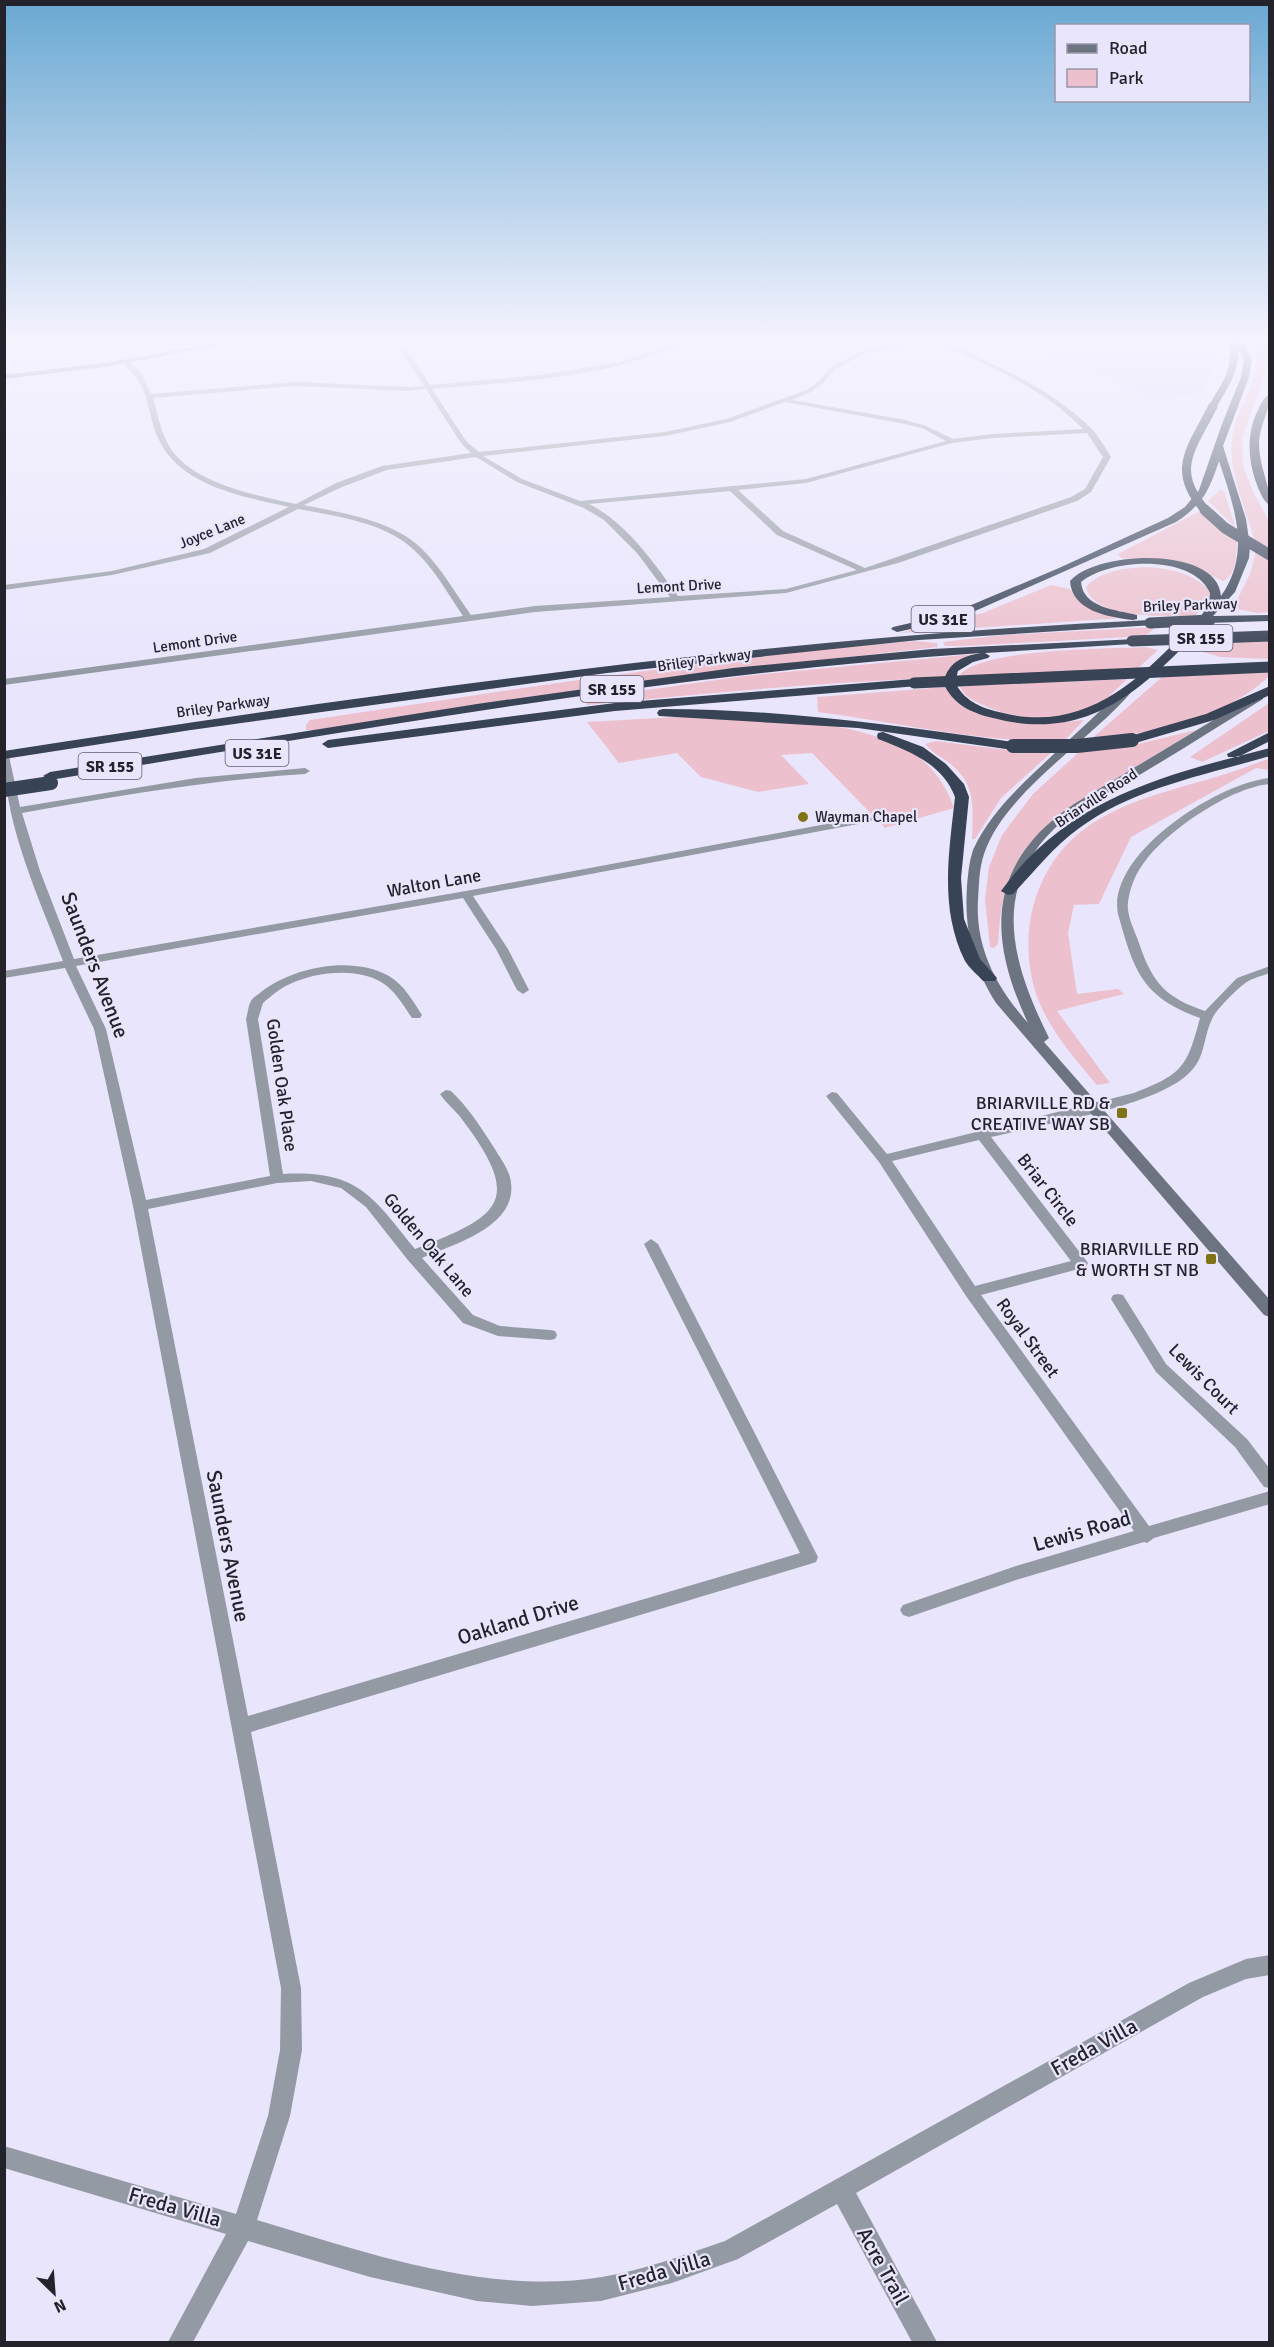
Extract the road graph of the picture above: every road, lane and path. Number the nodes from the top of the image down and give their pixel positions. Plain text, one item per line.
1 (1219, 447) joint
2 (165, 448) edge
3 (469, 448) edge
4 (555, 448) edge
5 (928, 448) edge
6 (1103, 448) edge
7 (1191, 448) edge
8 (1254, 448) edge
9 (475, 454) junction
10 (1259, 474) junction
11 (1269, 487) edge
12 (733, 489) junction
13 (1269, 502) edge
14 (580, 503) junction
15 (297, 506) junction
16 (1269, 555) edge
17 (863, 570) junction
18 (4, 588) edge
19 (676, 599) junction
20 (1210, 616) junction
21 (468, 617) junction
22 (1269, 618) edge
23 (1269, 636) edge
24 (1057, 645) junction
25 (1269, 667) edge
26 (607, 669) junction
27 (4, 682) edge
28 (1131, 688) junction
29 (1269, 690) edge
30 (571, 714) junction
31 (826, 722) junction
32 (1269, 736) edge
33 (1269, 752) edge
34 (4, 755) edge
35 (305, 771) dead end
36 (51, 780) junction
37 (1177, 780) junction
38 (1269, 781) edge
39 (4, 783) edge
40 (4, 790) edge
41 (16, 811) junction
42 (869, 819) dead end
43 (1008, 891) junction
44 (466, 894) junction
45 (70, 965) junction
46 (1269, 969) edge
47 (4, 975) edge
48 (989, 978) junction
49 (523, 990) dead end
50 (416, 1015) dead end
51 (1207, 1016) junction
52 (1054, 1061) junction
53 (446, 1094) dead end
54 (832, 1096) dead end
55 (1095, 1108) junction
56 (982, 1136) junction
57 (884, 1159) junction
58 (277, 1179) junction
59 (140, 1206) junction
60 (651, 1244) dead end
61 (412, 1256) junction
62 (971, 1292) junction
63 (1118, 1299) dead end
64 (1269, 1311) edge
65 (550, 1335) dead end
66 (1269, 1482) edge
67 (1269, 1497) edge
68 (1147, 1536) junction
69 (909, 1610) dead end
70 (239, 1727) junction
71 (1269, 1965) edge
72 (4, 2157) edge
73 (841, 2189) junction
74 (243, 2227) junction
75 (180, 2343) edge
76 (925, 2343) edge

1 - 20 highway
1 - 26 highway, US 31E
2 - 15 street
3 - 9 street
4 - 9 street, Joyce Lane
5 - 12 street
6 - 17 street, Lemont Drive
7 - 16 highway, bridge
8 - 10 highway
9 - 14 street
9 - 15 street, Joyce Lane
10 - 11 highway
10 - 13 highway
12 - 14 street
12 - 17 street
14 - 19 street
15 - 18 street, Joyce Lane
15 - 21 street
17 - 19 street, Lemont Drive
19 - 21 street, Lemont Drive
20 - 20 highway, bridge
20 - 22 highway, Briley Parkway / SR 155
20 - 26 highway, Briley Parkway / SR 155, bridge
20 - 28 highway
21 - 27 street, Lemont Drive
23 - 24 highway, Briley Parkway / SR 155, bridge
24 - 28 highway
24 - 36 highway, Briley Parkway / SR 155
25 - 30 highway, bridge
26 - 34 highway, Briley Parkway / US 31E
28 - 48 main road, Briarville Road
29 - 31 highway, US 31E, bridge
29 - 43 main road, Briarville Road
30 - 31 highway, US 31E
30 - 36 highway, US 31E
31 - 48 highway
32 - 37 highway
33 - 37 highway
34 - 41 street, Saunders Avenue
35 - 41 street
36 - 39 highway, Briley Parkway / SR 155
36 - 40 highway, US 31E, bridge
37 - 43 highway
38 - 51 street
41 - 45 street, Saunders Avenue
42 - 44 street, Walton Lane
43 - 52 main road, Briarville Road
44 - 45 street, Walton Lane
44 - 49 street
45 - 47 street, Walton Lane
45 - 59 street, Saunders Avenue
46 - 51 street
48 - 52 main road, Briarville Road
50 - 58 street, Golden Oak Place
51 - 55 street
52 - 55 main road, Briarville Road
53 - 61 street
54 - 57 street, Royal Street
55 - 56 street
55 - 64 main road, Briarville Road
56 - 57 street
56 - 62 street, Briar Circle
57 - 62 street, Royal Street
58 - 59 street, Golden Oak Lane
58 - 61 street, Golden Oak Lane
59 - 70 street, Saunders Avenue
60 - 70 street, Oakland Drive
61 - 65 street, Golden Oak Lane
62 - 68 street, Royal Street
63 - 66 street, Lewis Court
67 - 68 street, Lewis Road
68 - 69 street, Lewis Road
70 - 74 street, Saunders Avenue
71 - 73 street, Freda Villa
72 - 74 street, Freda Villa
73 - 74 street, Freda Villa
73 - 76 street, Acre Trail
74 - 75 street, Saunders Avenue

